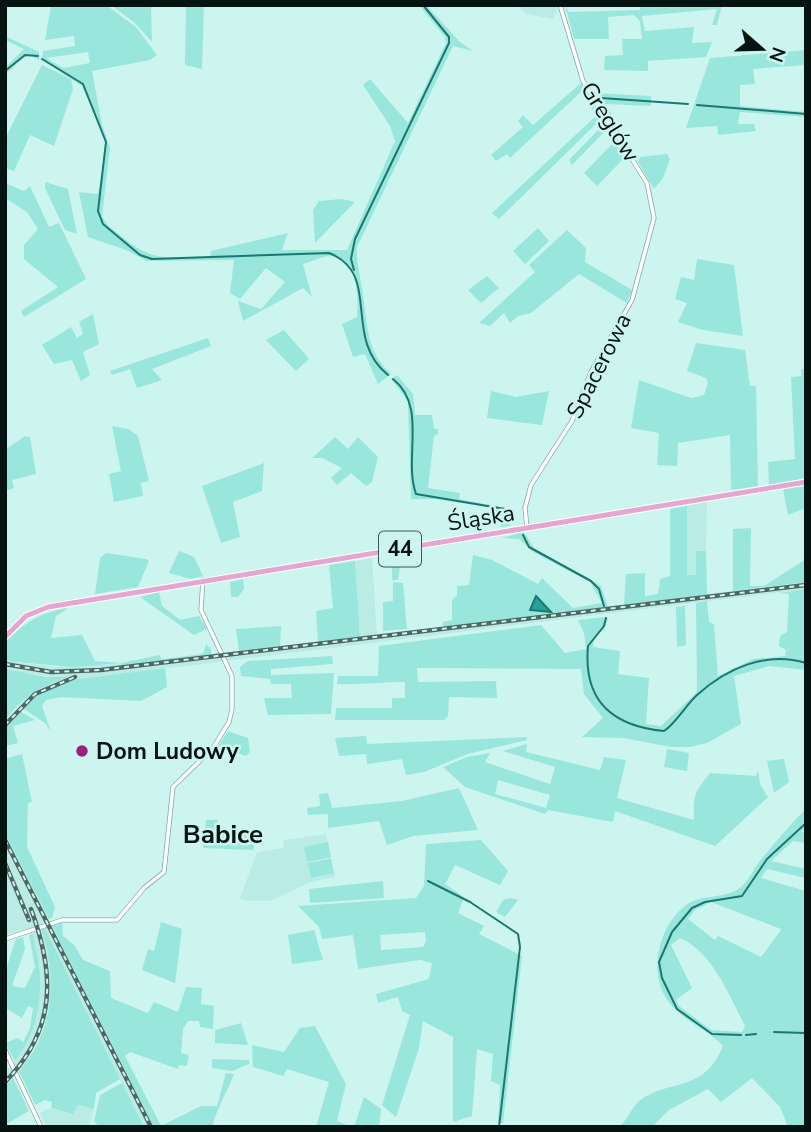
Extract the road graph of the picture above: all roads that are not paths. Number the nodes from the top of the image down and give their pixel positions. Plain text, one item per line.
1 (560, 5) edge
2 (652, 196) joint
3 (806, 482) edge
4 (527, 528) junction
5 (202, 580) junction
6 (5, 637) edge
7 (5, 939) edge
8 (5, 1050) edge
9 (41, 1127) edge

1 - 2 street, Greglów
2 - 4 street, Spacerowa
3 - 4 main road, Śląska / 44
4 - 5 main road, Śląska / 44
5 - 6 main road, Śląska / 44
5 - 7 street
8 - 9 street

